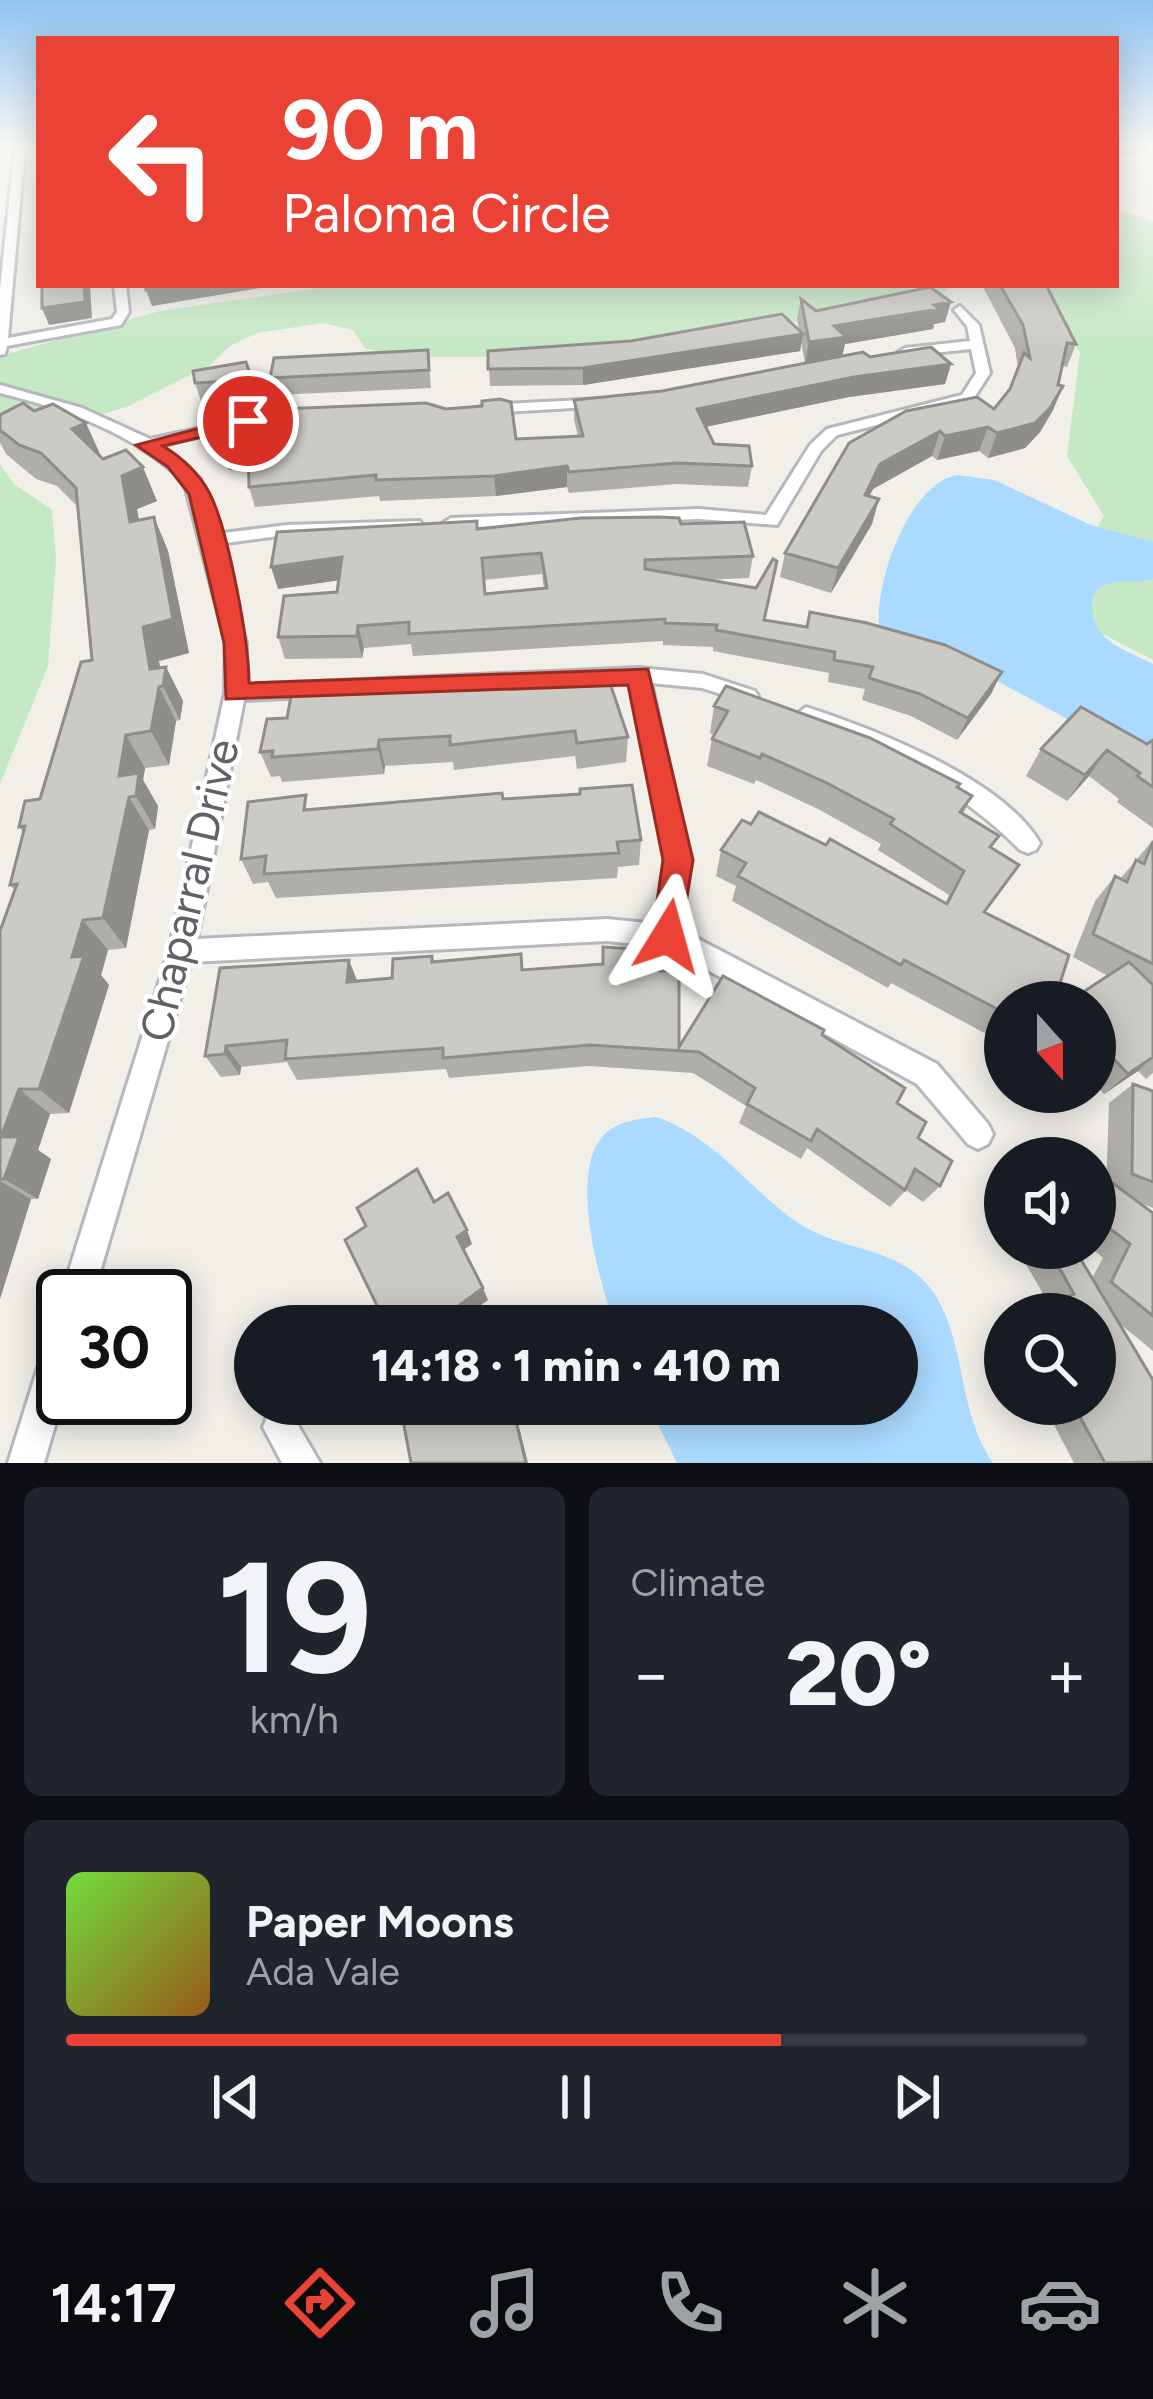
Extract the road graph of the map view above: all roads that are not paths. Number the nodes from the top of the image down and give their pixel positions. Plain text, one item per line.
1 (14, 214) edge
2 (119, 288) edge
3 (960, 310) dead end
4 (976, 344) junction
5 (2, 347) edge
6 (890, 355) edge
7 (0, 389) edge
8 (622, 401) edge
9 (463, 410) edge
10 (266, 417) edge
11 (146, 445) junction
12 (212, 540) junction
13 (639, 675) junction
14 (236, 693) junction
15 (770, 704) edge
16 (792, 711) edge
17 (1028, 843) dead end
18 (668, 936) junction
19 (182, 952) junction
20 (978, 1134) dead end
21 (85, 1269) edge
22 (38, 1425) edge
23 (280, 1426) dead end
24 (26, 1463) edge
25 (302, 1463) edge

1 - 5 street
2 - 5 street
3 - 4 street
4 - 6 street
4 - 12 street
7 - 11 street, Chaparral Drive
8 - 9 street
10 - 11 street
11 - 12 street, Chaparral Drive
12 - 14 street, Chaparral Drive
13 - 14 street
13 - 15 street
13 - 18 street
14 - 19 street, Chaparral Drive
16 - 17 street
18 - 19 street
18 - 20 street
19 - 21 street, Chaparral Drive
22 - 24 street
23 - 25 street

